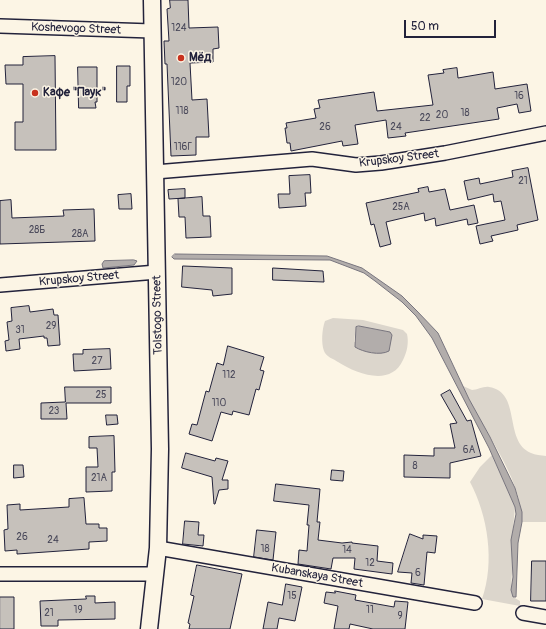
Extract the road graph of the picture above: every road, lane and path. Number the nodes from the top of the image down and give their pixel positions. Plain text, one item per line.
1 (152, 0) edge
2 (0, 26) edge
3 (152, 31) junction
4 (546, 133) edge
5 (155, 172) junction
6 (157, 272) junction
7 (0, 285) edge
8 (158, 548) junction
9 (0, 574) edge
10 (156, 574) junction
11 (475, 603) dead end
12 (523, 613) dead end
13 (546, 617) edge
14 (149, 629) edge

1 - 3 main road, Tolstogo Street
2 - 3 street, Koshevogo Street
3 - 5 main road, Tolstogo Street
4 - 5 street, Krupskoy Street
5 - 6 main road, Tolstogo Street
6 - 7 street, Krupskoy Street
6 - 8 main road, Tolstogo Street
8 - 10 main road, Tolstogo Street
8 - 11 street, Kubanskaya Street
9 - 10 street
10 - 14 main road, Tolstogo Street
12 - 13 street

